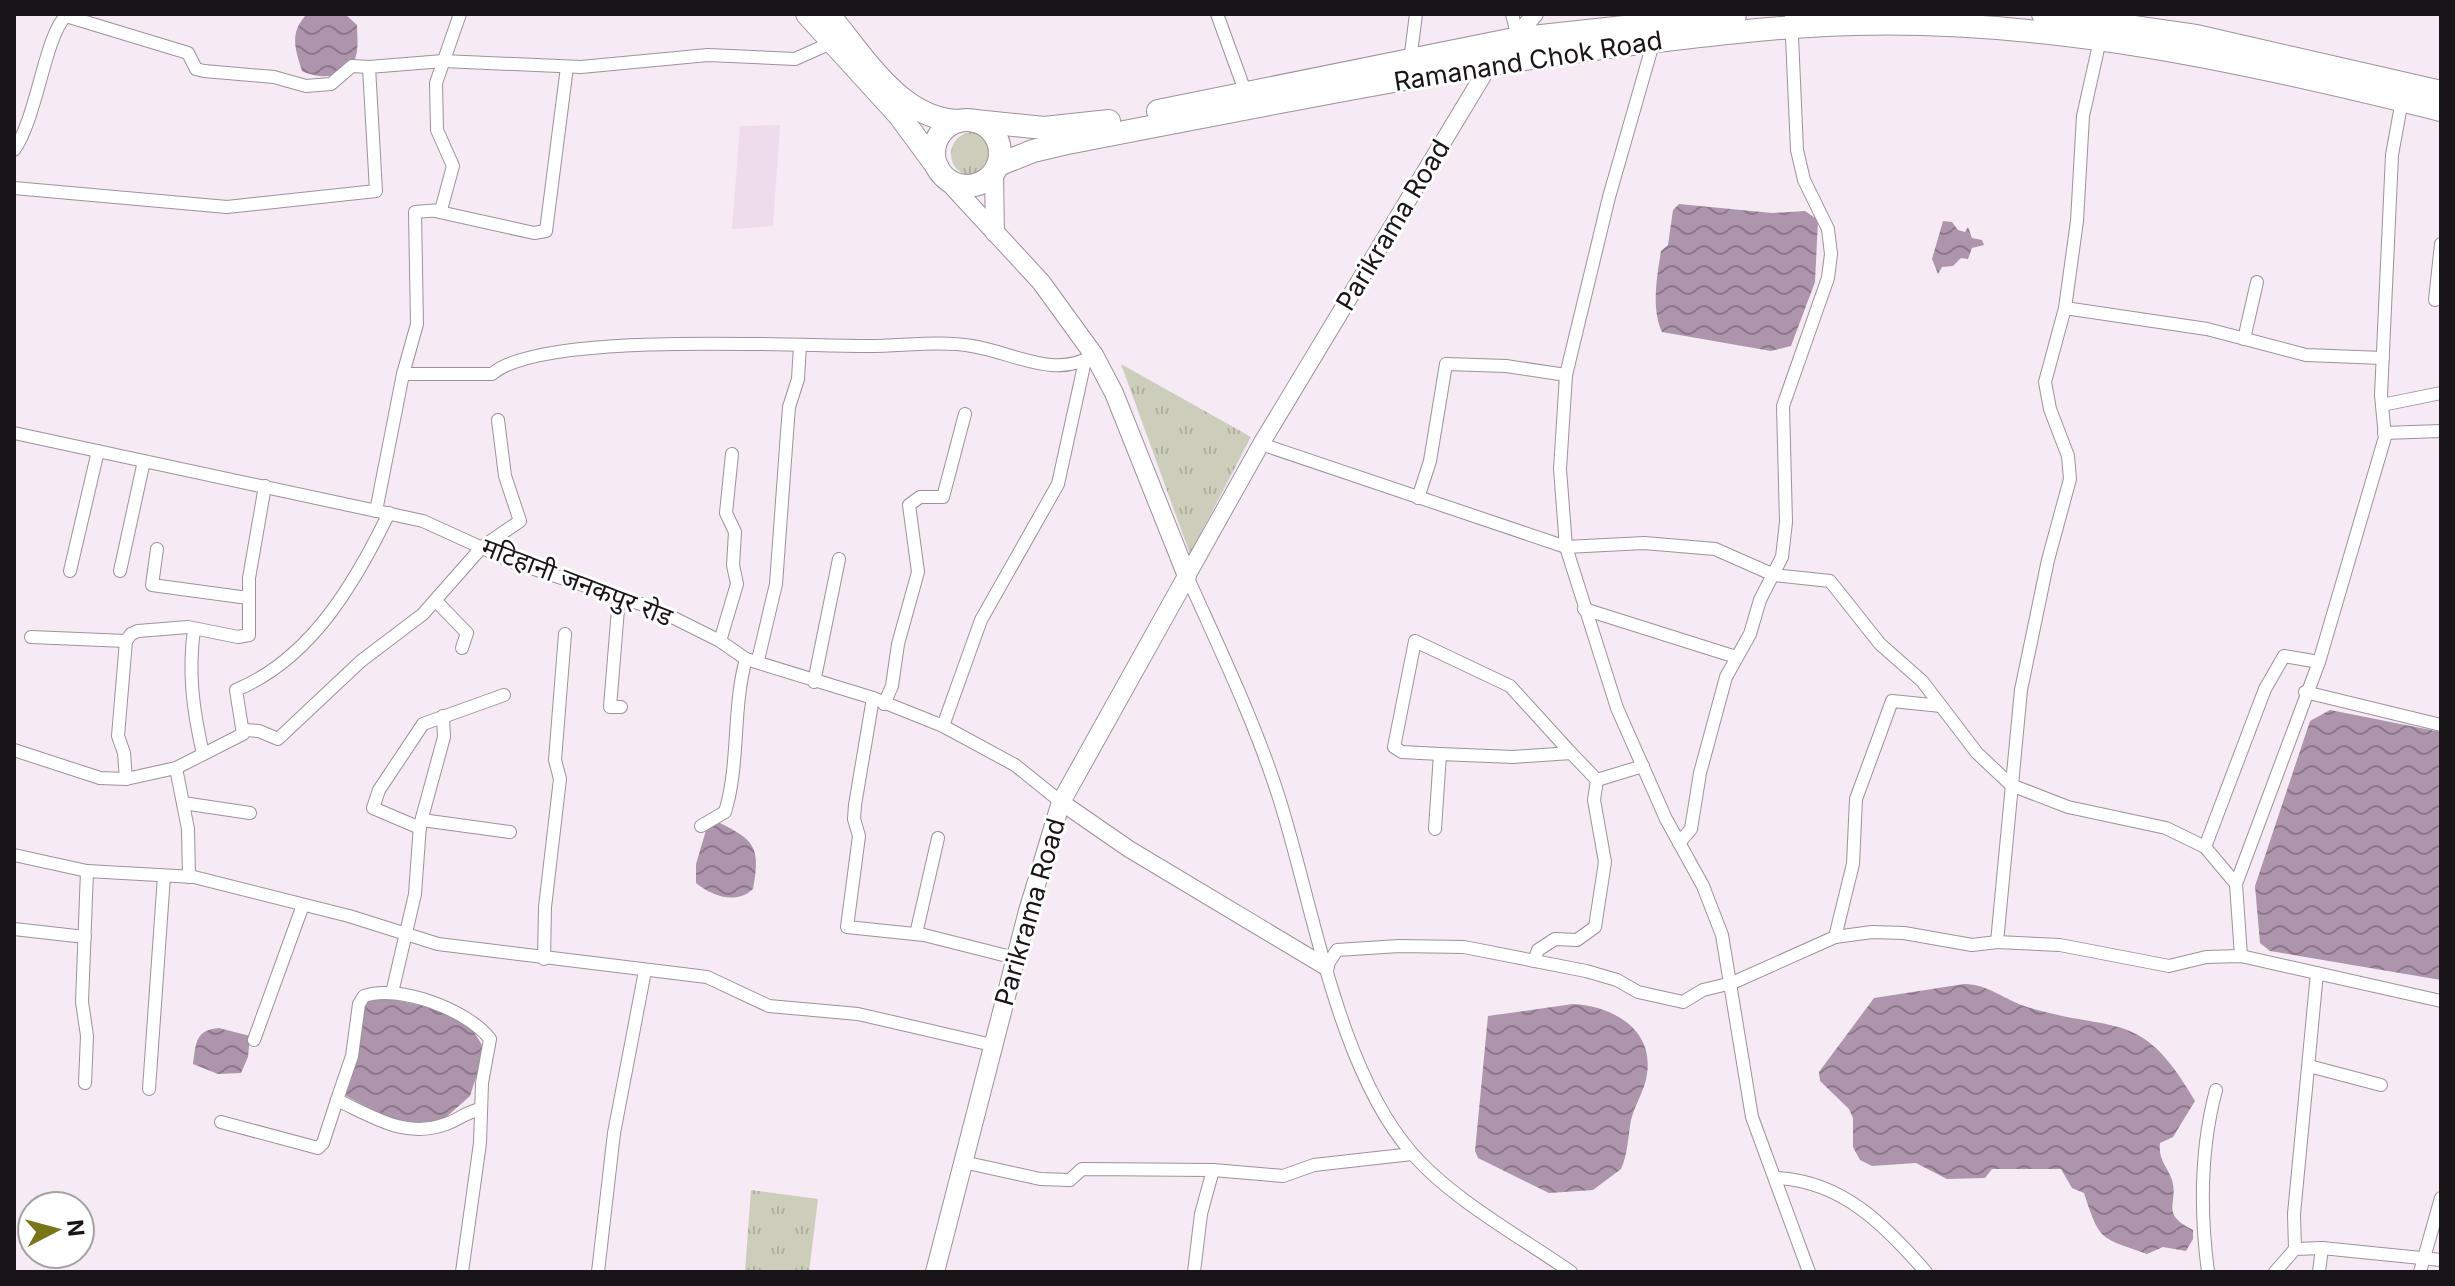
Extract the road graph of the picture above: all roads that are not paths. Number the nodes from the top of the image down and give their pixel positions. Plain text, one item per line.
1 (460, 14) edge
2 (807, 14) edge
3 (828, 14) edge
4 (1217, 14) edge
5 (1416, 14) edge
6 (1512, 14) edge
7 (1535, 14) edge
8 (1752, 14) edge
9 (2043, 14) edge
10 (1673, 17) edge
11 (1792, 20) edge
12 (1516, 37) junction
13 (2100, 40) junction
14 (1653, 42) junction
15 (831, 43) junction
16 (443, 61) junction
17 (1410, 61) junction
18 (1490, 62) junction
19 (369, 67) junction
20 (567, 67) junction
21 (1245, 91) junction
22 (2441, 92) edge
23 (2402, 100) junction
24 (2441, 110) edge
25 (967, 121) junction
26 (14, 150) edge
27 (996, 169) junction
28 (942, 173) junction
29 (14, 188) edge
30 (415, 212) junction
31 (995, 233) junction
32 (2441, 244) edge
33 (2257, 282) dead end
34 (2435, 300) dead end
35 (2065, 308) junction
36 (2244, 339) junction
37 (800, 345) junction
38 (1089, 358) junction
39 (2383, 358) junction
40 (403, 374) junction
41 (1566, 375) junction
42 (2441, 393) edge
43 (2382, 405) junction
44 (965, 414) dead end
45 (498, 420) dead end
46 (2441, 431) edge
47 (14, 433) edge
48 (2384, 433) junction
49 (1261, 444) junction
50 (98, 451) junction
51 (732, 454) dead end
52 (144, 461) junction
53 (265, 486) junction
54 (1418, 498) junction
55 (383, 512) junction
56 (482, 547) junction
57 (1566, 547) junction
58 (157, 549) dead end
59 (839, 559) dead end
60 (70, 571) dead end
61 (120, 571) dead end
62 (1774, 575) junction
63 (1187, 576) junction
64 (619, 597) junction
65 (248, 598) junction
66 (436, 601) junction
67 (1584, 609) junction
68 (194, 629) junction
69 (565, 634) dead end
70 (31, 637) dead end
71 (126, 641) junction
72 (720, 641) junction
73 (462, 648) dead end
74 (1736, 657) junction
75 (752, 659) junction
76 (2319, 662) junction
77 (814, 682) junction
78 (2305, 692) junction
79 (504, 695) dead end
80 (878, 701) junction
81 (1941, 706) junction
82 (621, 707) dead end
83 (443, 716) junction
84 (2441, 725) edge
85 (943, 726) junction
86 (245, 730) junction
87 (14, 750) edge
88 (1571, 753) junction
89 (203, 754) junction
90 (1440, 754) junction
91 (1643, 766) junction
92 (176, 768) junction
93 (126, 779) junction
94 (1597, 780) junction
95 (2011, 785) junction
96 (1061, 802) junction
97 (183, 803) junction
98 (250, 813) dead end
99 (421, 824) junction
100 (701, 826) dead end
101 (1435, 829) dead end
102 (510, 832) dead end
103 (938, 838) dead end
104 (1679, 843) junction
105 (2205, 847) junction
106 (14, 855) edge
107 (87, 871) junction
108 (164, 876) junction
109 (189, 877) junction
110 (2236, 884) junction
111 (303, 905) junction
112 (14, 929) edge
113 (405, 934) junction
114 (916, 934) junction
115 (85, 937) junction
116 (1835, 937) junction
117 (1997, 942) junction
118 (2241, 956) junction
119 (1015, 958) junction
120 (544, 959) junction
121 (1534, 961) junction
122 (1326, 967) junction
123 (645, 971) junction
124 (2317, 973) junction
125 (1732, 983) junction
126 (392, 993) junction
127 (2441, 1001) edge
128 (254, 1040) dead end
129 (992, 1045) junction
130 (2309, 1066) junction
131 (85, 1083) dead end
132 (2381, 1085) dead end
133 (149, 1089) dead end
134 (2216, 1090) dead end
135 (337, 1100) junction
136 (481, 1109) junction
137 (221, 1122) dead end
138 (1412, 1154) junction
139 (963, 1162) junction
140 (1213, 1170) junction
141 (1776, 1178) junction
142 (2441, 1198) edge
143 (2322, 1248) junction
144 (2295, 1249) junction
145 (2423, 1257) junction
146 (2441, 1260) edge
147 (462, 1272) edge
148 (598, 1272) edge
149 (935, 1272) edge
150 (1194, 1272) edge
151 (1571, 1272) edge
152 (1809, 1272) edge
153 (1926, 1272) edge
154 (2208, 1272) edge
155 (2275, 1272) edge
156 (2319, 1272) edge
157 (2420, 1272) edge

1 - 16 street
2 - 15 highway
3 - 25 highway, Ramanand Chok Road
4 - 21 street
5 - 17 street
6 - 12 street
7 - 12 street, Parikrama Road
8 - 10 highway, Ramanand Chok Road
9 - 22 highway
10 - 12 highway, Ramanand Chok Road
10 - 14 street
11 - 13 highway, Ramanand Chok Road
11 - 14 highway, Ramanand Chok Road
11 - 62 street
12 - 17 highway, Ramanand Chok Road
12 - 18 street, Parikrama Road
13 - 23 highway, Ramanand Chok Road
13 - 35 street
14 - 18 highway, Ramanand Chok Road
14 - 41 street
15 - 20 street
15 - 28 highway
16 - 19 street
16 - 20 street
16 - 30 street
17 - 21 highway, Ramanand Chok Road
18 - 27 highway, Ramanand Chok Road
18 - 49 street, Parikrama Road
19 - 26 street
19 - 29 street
20 - 30 street
21 - 25 highway, Ramanand Chok Road
23 - 24 highway, Ramanand Chok Road
23 - 39 street
25 - 27 highway
25 - 28 highway
27 - 28 highway
27 - 31 main road
28 - 31 main road
30 - 40 street
31 - 38 main road
32 - 34 street
33 - 36 street
35 - 36 street
35 - 95 street
36 - 39 street
37 - 38 street
37 - 40 street
37 - 75 street
38 - 63 main road
38 - 85 street
39 - 43 street
40 - 55 street
41 - 54 street
41 - 57 street
42 - 43 street
43 - 48 street
44 - 80 street
45 - 56 street
46 - 48 street
47 - 50 street, मटिहानी जनकपुर रोड
48 - 76 street
49 - 54 street
49 - 63 street, Parikrama Road
50 - 52 street, मटिहानी जनकपुर रोड
50 - 60 street
51 - 72 street
52 - 53 street, मटिहानी जनकपुर रोड
52 - 61 street
53 - 55 street, मटिहानी जनकपुर रोड
53 - 65 street
54 - 57 street
55 - 56 street, मटिहानी जनकपुर रोड
55 - 86 street
56 - 64 street, मटिहानी जनकपुर रोड
56 - 66 street
57 - 62 street
57 - 67 street
58 - 65 street
59 - 77 street
62 - 74 street
62 - 81 street
63 - 96 main road, Parikrama Road
63 - 122 street
64 - 72 street, मटिहानी जनकपुर रोड
64 - 82 street
65 - 68 street
66 - 73 street
66 - 86 street
67 - 74 street
67 - 91 street
68 - 71 street
68 - 89 street
69 - 120 street
70 - 71 street
71 - 93 street
72 - 75 street, मटिहानी जनकपुर रोड
74 - 104 street
75 - 77 street, मटिहानी जनकपुर रोड
75 - 100 street
76 - 78 street
76 - 105 street
77 - 80 street, मटिहानी जनकपुर रोड
78 - 84 street
78 - 110 street
79 - 83 street
80 - 85 street, मटिहानी जनकपुर रोड
80 - 114 street
81 - 95 street
81 - 116 street
83 - 99 street
83 - 99 street
85 - 96 street, मटिहानी जनकपुर रोड
86 - 89 street
87 - 93 street
88 - 90 street
88 - 90 street
88 - 94 street
89 - 92 street
90 - 101 street
91 - 94 street
91 - 104 street
92 - 93 street
92 - 97 street
94 - 121 street
95 - 105 street
95 - 117 street
96 - 119 main road, Parikrama Road
96 - 122 street
97 - 98 street
97 - 109 street
99 - 102 street
99 - 113 street
103 - 114 street
104 - 125 street
105 - 110 street
106 - 107 street
107 - 108 street
107 - 115 street
108 - 109 street
108 - 133 street
109 - 111 street
110 - 118 street
111 - 113 street
111 - 128 street
112 - 115 street
113 - 120 street
113 - 126 street
114 - 119 street
115 - 131 street
116 - 117 street
116 - 125 street
117 - 118 street
118 - 124 street
119 - 129 main road, Parikrama Road
120 - 123 street
121 - 122 street
121 - 125 street
122 - 138 street
123 - 129 street
123 - 148 street
124 - 127 street
124 - 130 street
125 - 141 street
126 - 135 street
126 - 136 street
129 - 139 main road, Parikrama Road
130 - 132 street
130 - 144 street
134 - 154 street
135 - 136 street
135 - 137 street
136 - 147 street
138 - 140 street
138 - 151 street
139 - 140 street
139 - 149 main road, Parikrama Road
140 - 150 street
141 - 152 street
141 - 153 street
142 - 145 street
143 - 144 street
143 - 145 street
143 - 156 street
144 - 155 street
145 - 146 street
145 - 157 street

